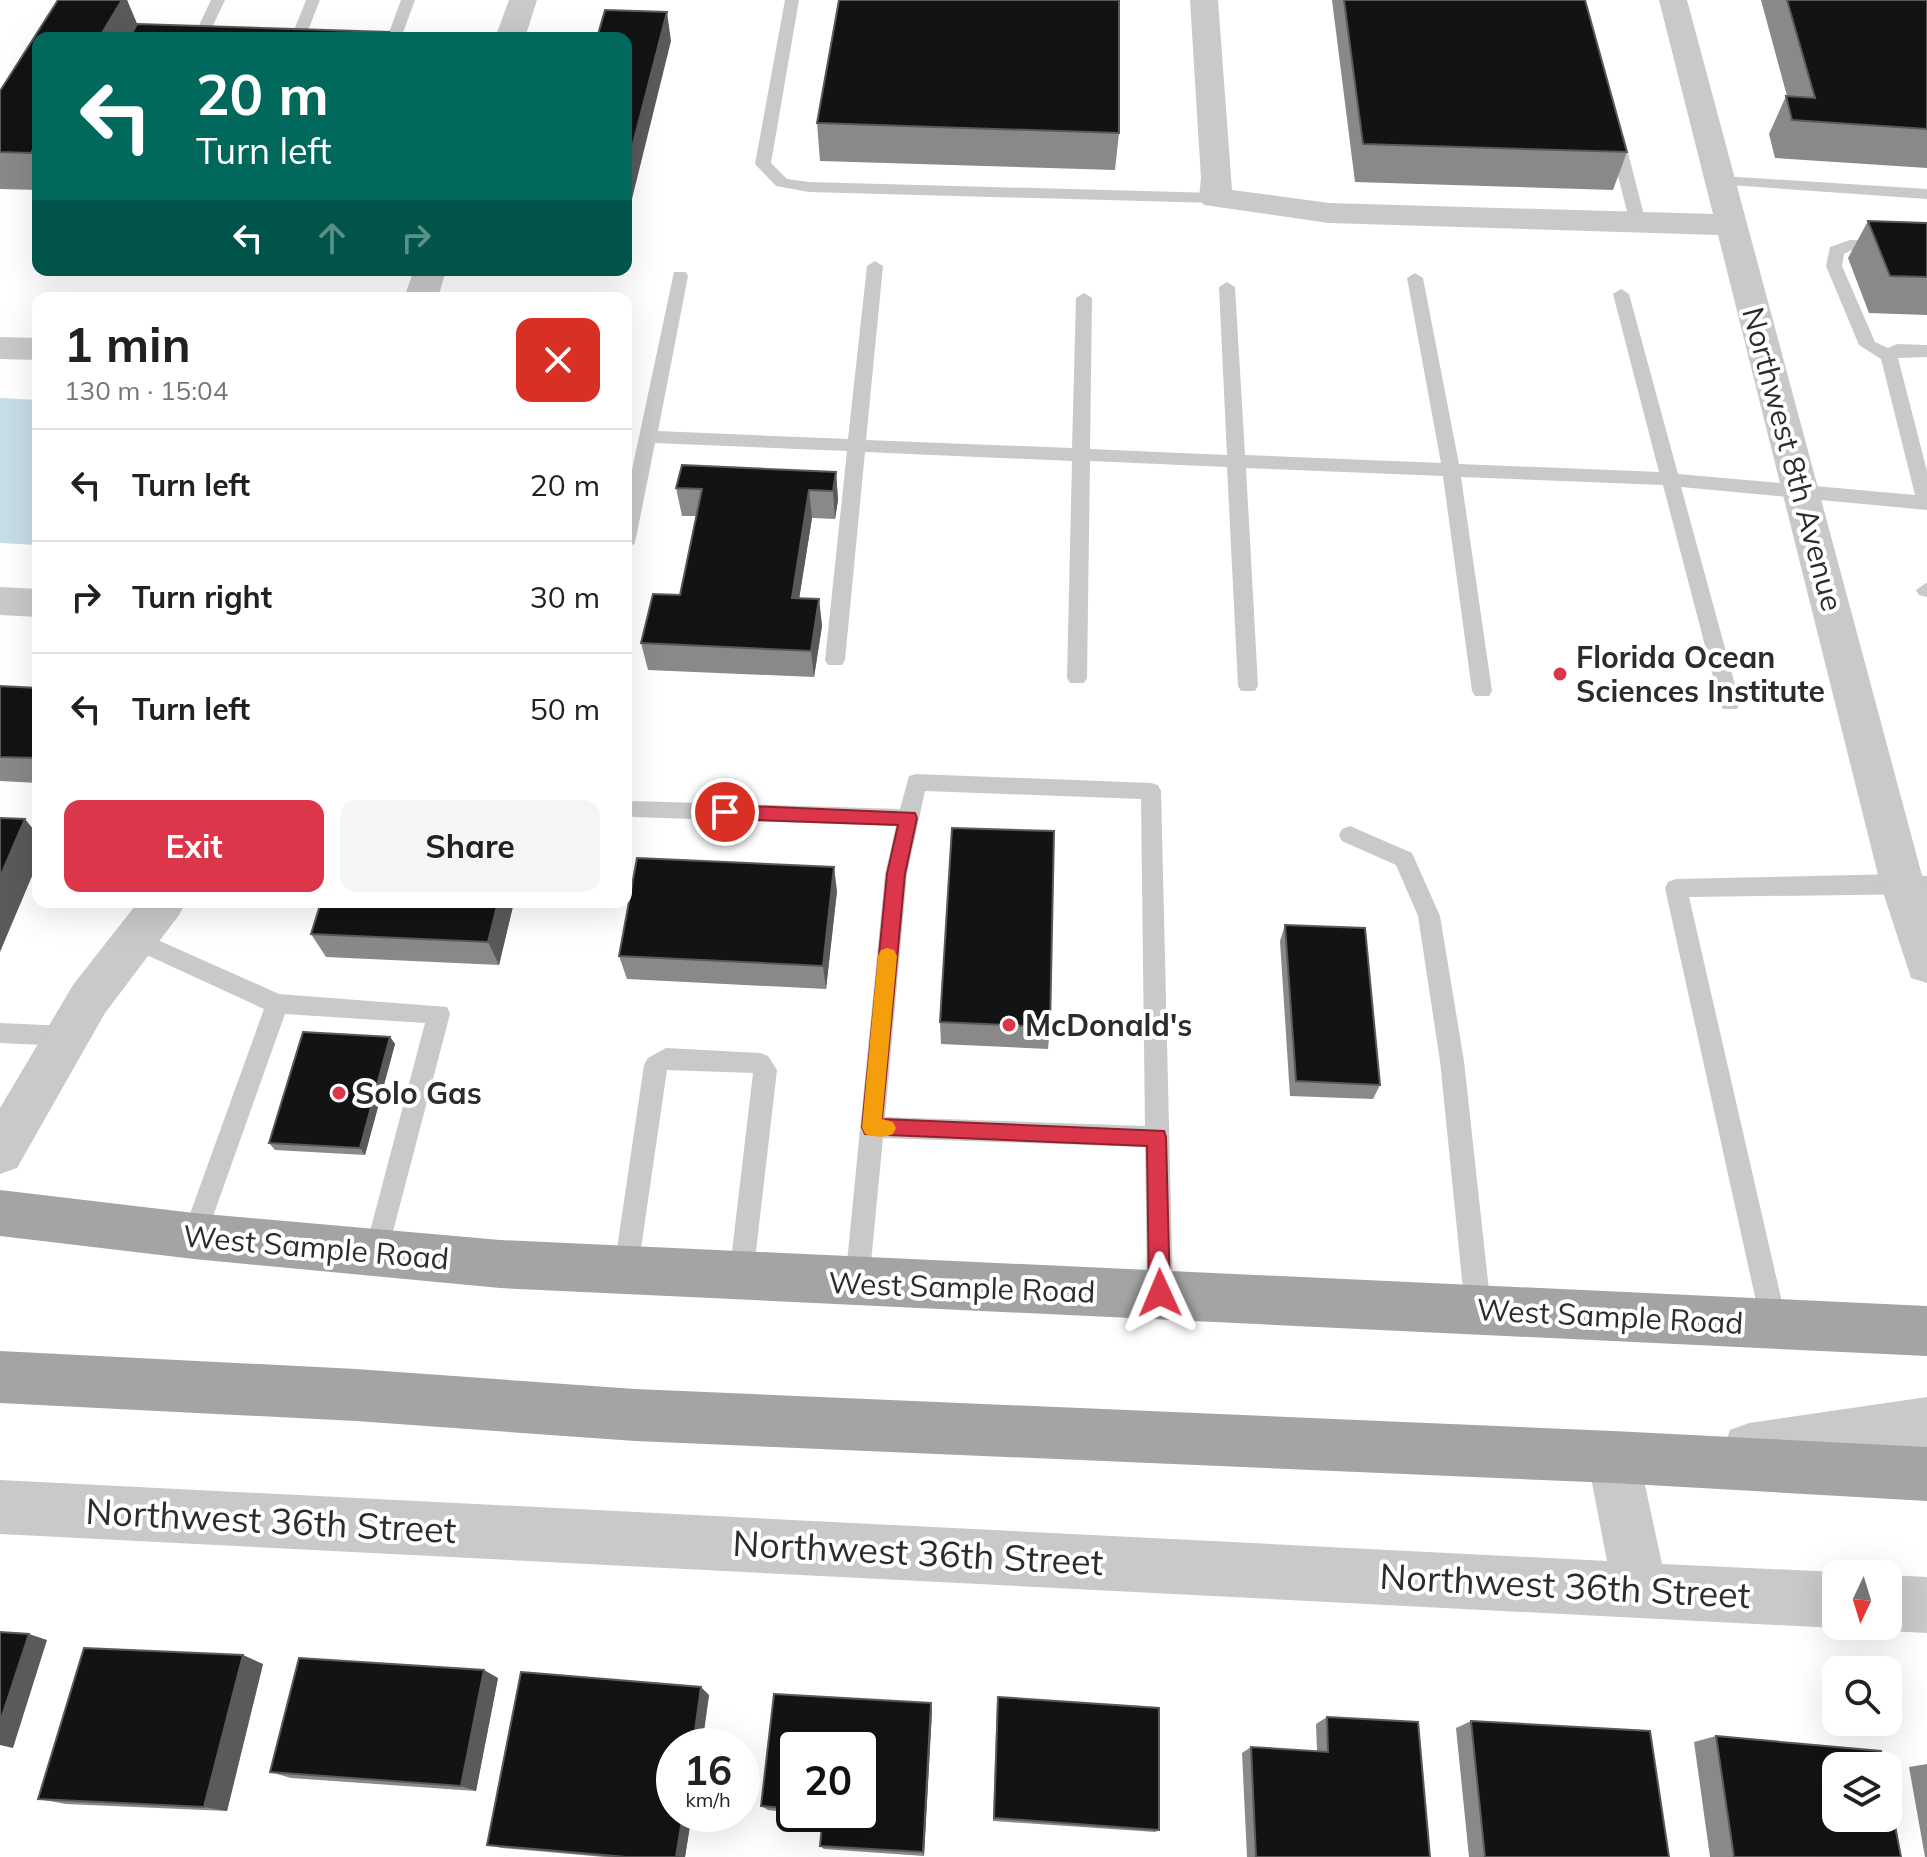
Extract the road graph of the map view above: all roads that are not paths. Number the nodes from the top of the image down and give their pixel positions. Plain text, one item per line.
1 (218, 0) edge
2 (313, 0) edge
3 (408, 0) edge
4 (523, 0) edge
5 (792, 0) edge
6 (1204, 0) edge
7 (1673, 0) edge
8 (203, 32) edge
9 (300, 32) edge
10 (396, 32) edge
11 (512, 32) edge
12 (1611, 119) edge
13 (1721, 181) junction
14 (1927, 194) edge
15 (1215, 198) junction
16 (1638, 223) junction
17 (1732, 225) junction
18 (1927, 247) edge
19 (875, 266) dead end
20 (680, 276) dead end
21 (1415, 278) dead end
22 (1227, 287) dead end
23 (1621, 294) dead end
24 (1084, 298) dead end
25 (0, 348) edge
26 (32, 349) edge
27 (1927, 351) edge
28 (1889, 356) junction
29 (1906, 423) junction
30 (1927, 424) edge
31 (648, 437) junction
32 (856, 445) junction
33 (1082, 455) junction
34 (1238, 461) junction
35 (1451, 470) junction
36 (1668, 479) junction
37 (1802, 492) junction
38 (1926, 503) edge
39 (632, 514) edge
40 (0, 601) edge
41 (32, 603) edge
42 (835, 660) dead end
43 (1077, 678) dead end
44 (1248, 686) dead end
45 (1482, 691) dead end
46 (1730, 703) dead end
47 (634, 809) dead end
48 (908, 818) junction
49 (1350, 835) dead end
50 (1915, 884) edge
51 (159, 908) edge
52 (133, 938) junction
53 (1927, 964) edge
54 (277, 1004) junction
55 (0, 1033) edge
56 (67, 1036) junction
57 (872, 1127) junction
58 (1157, 1137) junction
59 (0, 1152) edge
60 (0, 1213) edge
61 (194, 1236) junction
62 (376, 1254) junction
63 (626, 1269) junction
64 (741, 1277) junction
65 (857, 1283) junction
66 (1160, 1293) junction
67 (1478, 1309) junction
68 (1774, 1324) junction
69 (1927, 1331) edge
70 (0, 1377) edge
71 (1927, 1423) edge
72 (1613, 1457) junction
73 (1668, 1461) junction
74 (1927, 1474) edge
75 (0, 1507) edge
76 (1640, 1589) junction
77 (1822, 1599) edge
78 (1902, 1604) edge
79 (1927, 1605) edge

1 - 8 lane
2 - 9 lane
3 - 10 lane
4 - 11 street
5 - 15 lane
6 - 15 street
7 - 13 street, Northwest 8th Avenue
12 - 16 lane
13 - 14 lane
13 - 17 street, Northwest 8th Avenue
15 - 16 street
16 - 17 street
17 - 37 street, Northwest 8th Avenue
18 - 28 lane
19 - 32 lane
20 - 31 lane
21 - 35 lane
22 - 34 lane
23 - 36 lane
24 - 33 lane
25 - 26 street
27 - 28 lane
28 - 29 lane
29 - 30 lane
29 - 38 lane
31 - 32 lane
31 - 39 lane
32 - 33 lane
32 - 42 lane
33 - 34 lane
33 - 43 lane
34 - 35 lane
34 - 44 lane
35 - 36 lane
35 - 45 lane
36 - 37 lane
36 - 46 lane
37 - 38 lane
37 - 50 street, Northwest 8th Avenue
40 - 41 street
47 - 48 lane
48 - 57 lane
48 - 58 lane
49 - 67 lane
50 - 53 street, Northwest 8th Avenue
50 - 68 lane
51 - 52 street
52 - 54 lane
52 - 56 street
54 - 61 lane
54 - 62 lane
55 - 56 lane
56 - 59 street
57 - 58 lane
57 - 65 lane
58 - 66 lane
60 - 61 main road, West Sample Road
61 - 62 main road, West Sample Road
62 - 63 main road, West Sample Road
63 - 64 main road, West Sample Road
63 - 64 lane
64 - 65 main road, West Sample Road
65 - 66 main road, West Sample Road
66 - 67 main road, West Sample Road
67 - 68 main road, West Sample Road
68 - 69 main road, West Sample Road
70 - 72 main road
71 - 73 street
72 - 73 main road
72 - 76 street
73 - 74 main road
75 - 76 street, Northwest 36th Street
76 - 77 street, Northwest 36th Street
78 - 79 street

